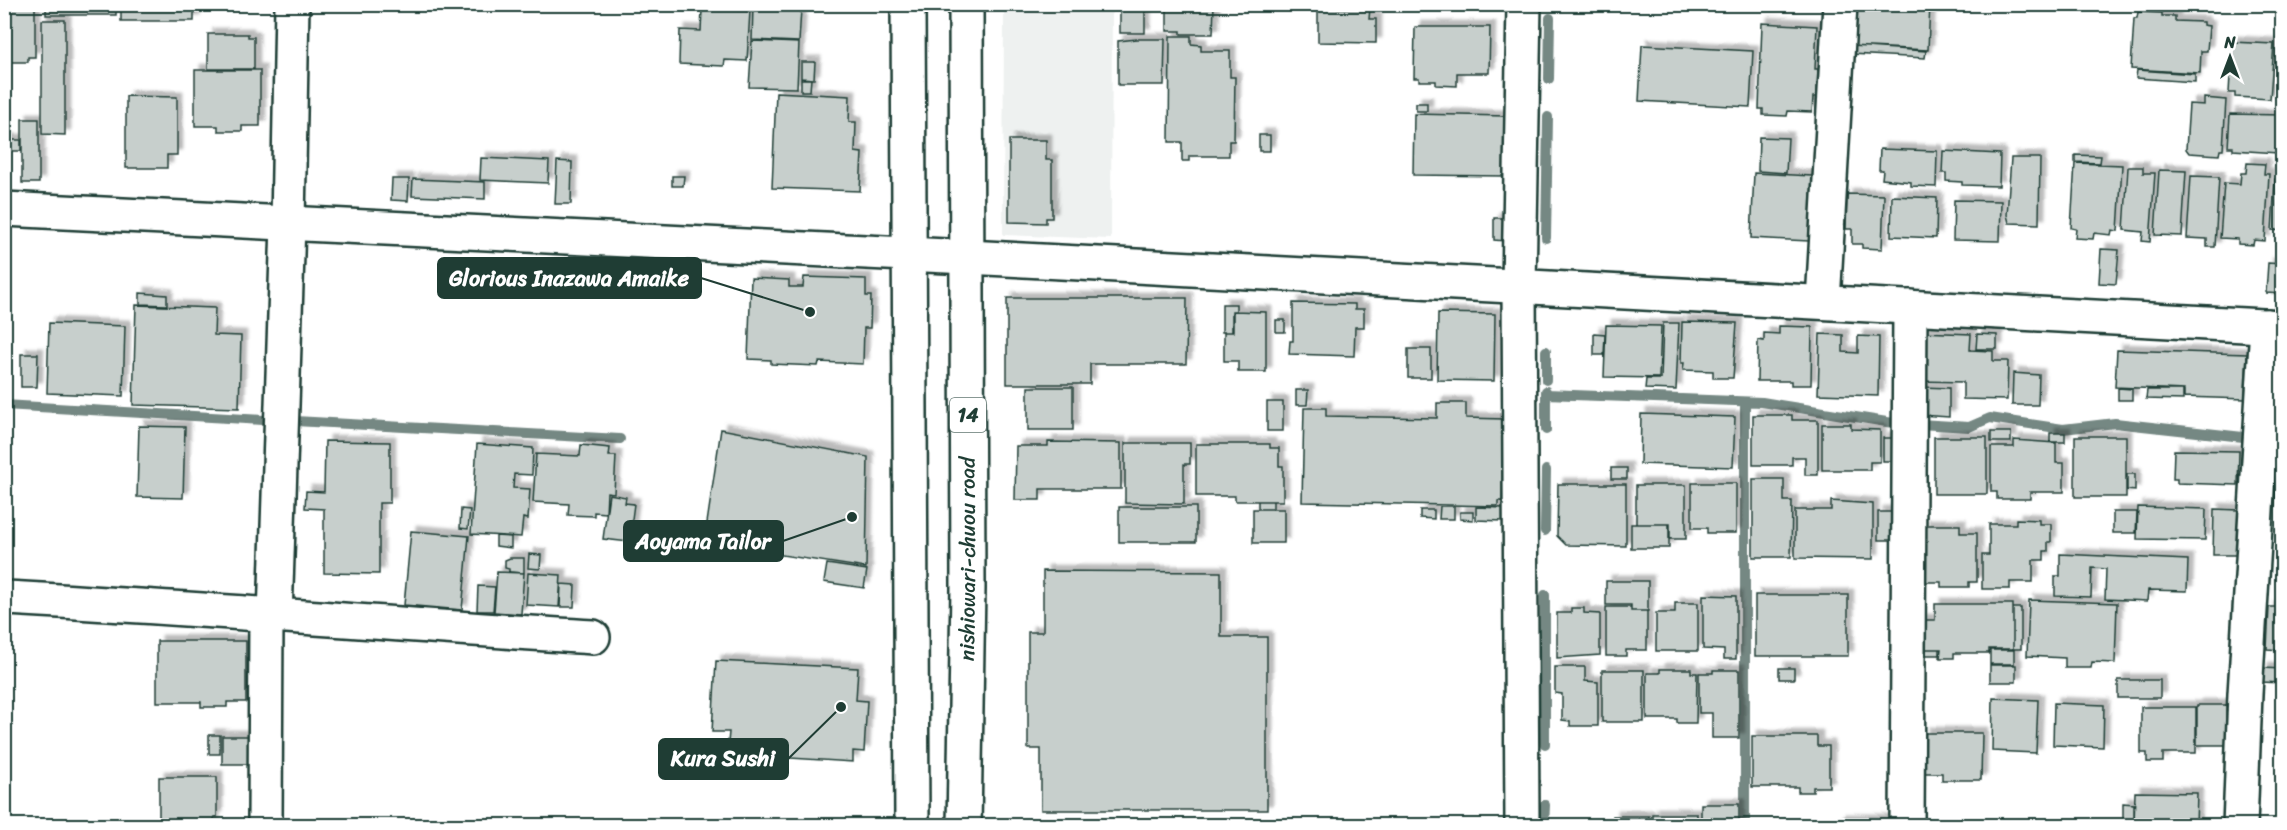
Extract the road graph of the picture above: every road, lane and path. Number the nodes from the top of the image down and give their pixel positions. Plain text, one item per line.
1 (292, 4) edge
2 (908, 4) edge
3 (966, 4) edge
4 (1524, 4) edge
5 (1840, 4) edge
6 (4, 209) edge
7 (288, 224) junction
8 (908, 255) junction
9 (967, 257) junction
10 (1519, 286) junction
11 (1823, 302) junction
12 (1910, 307) junction
13 (2275, 326) edge
14 (4, 598) edge
15 (271, 616) junction
16 (593, 637) dead end
17 (265, 825) edge
18 (912, 825) edge
19 (964, 825) edge
20 (1522, 825) edge
21 (1906, 825) edge
22 (2240, 825) edge

1 - 7 street
2 - 8 street
3 - 9 street, nishiowari-chuou road / 14
4 - 10 street
5 - 11 street
6 - 7 street
7 - 8 street
7 - 15 street
8 - 9 street
8 - 18 street
9 - 10 street
9 - 19 street, nishiowari-chuou road / 14
10 - 11 street
10 - 20 street
11 - 12 street
12 - 13 street
12 - 21 street
13 - 22 street
14 - 15 street
15 - 16 street
15 - 17 street

